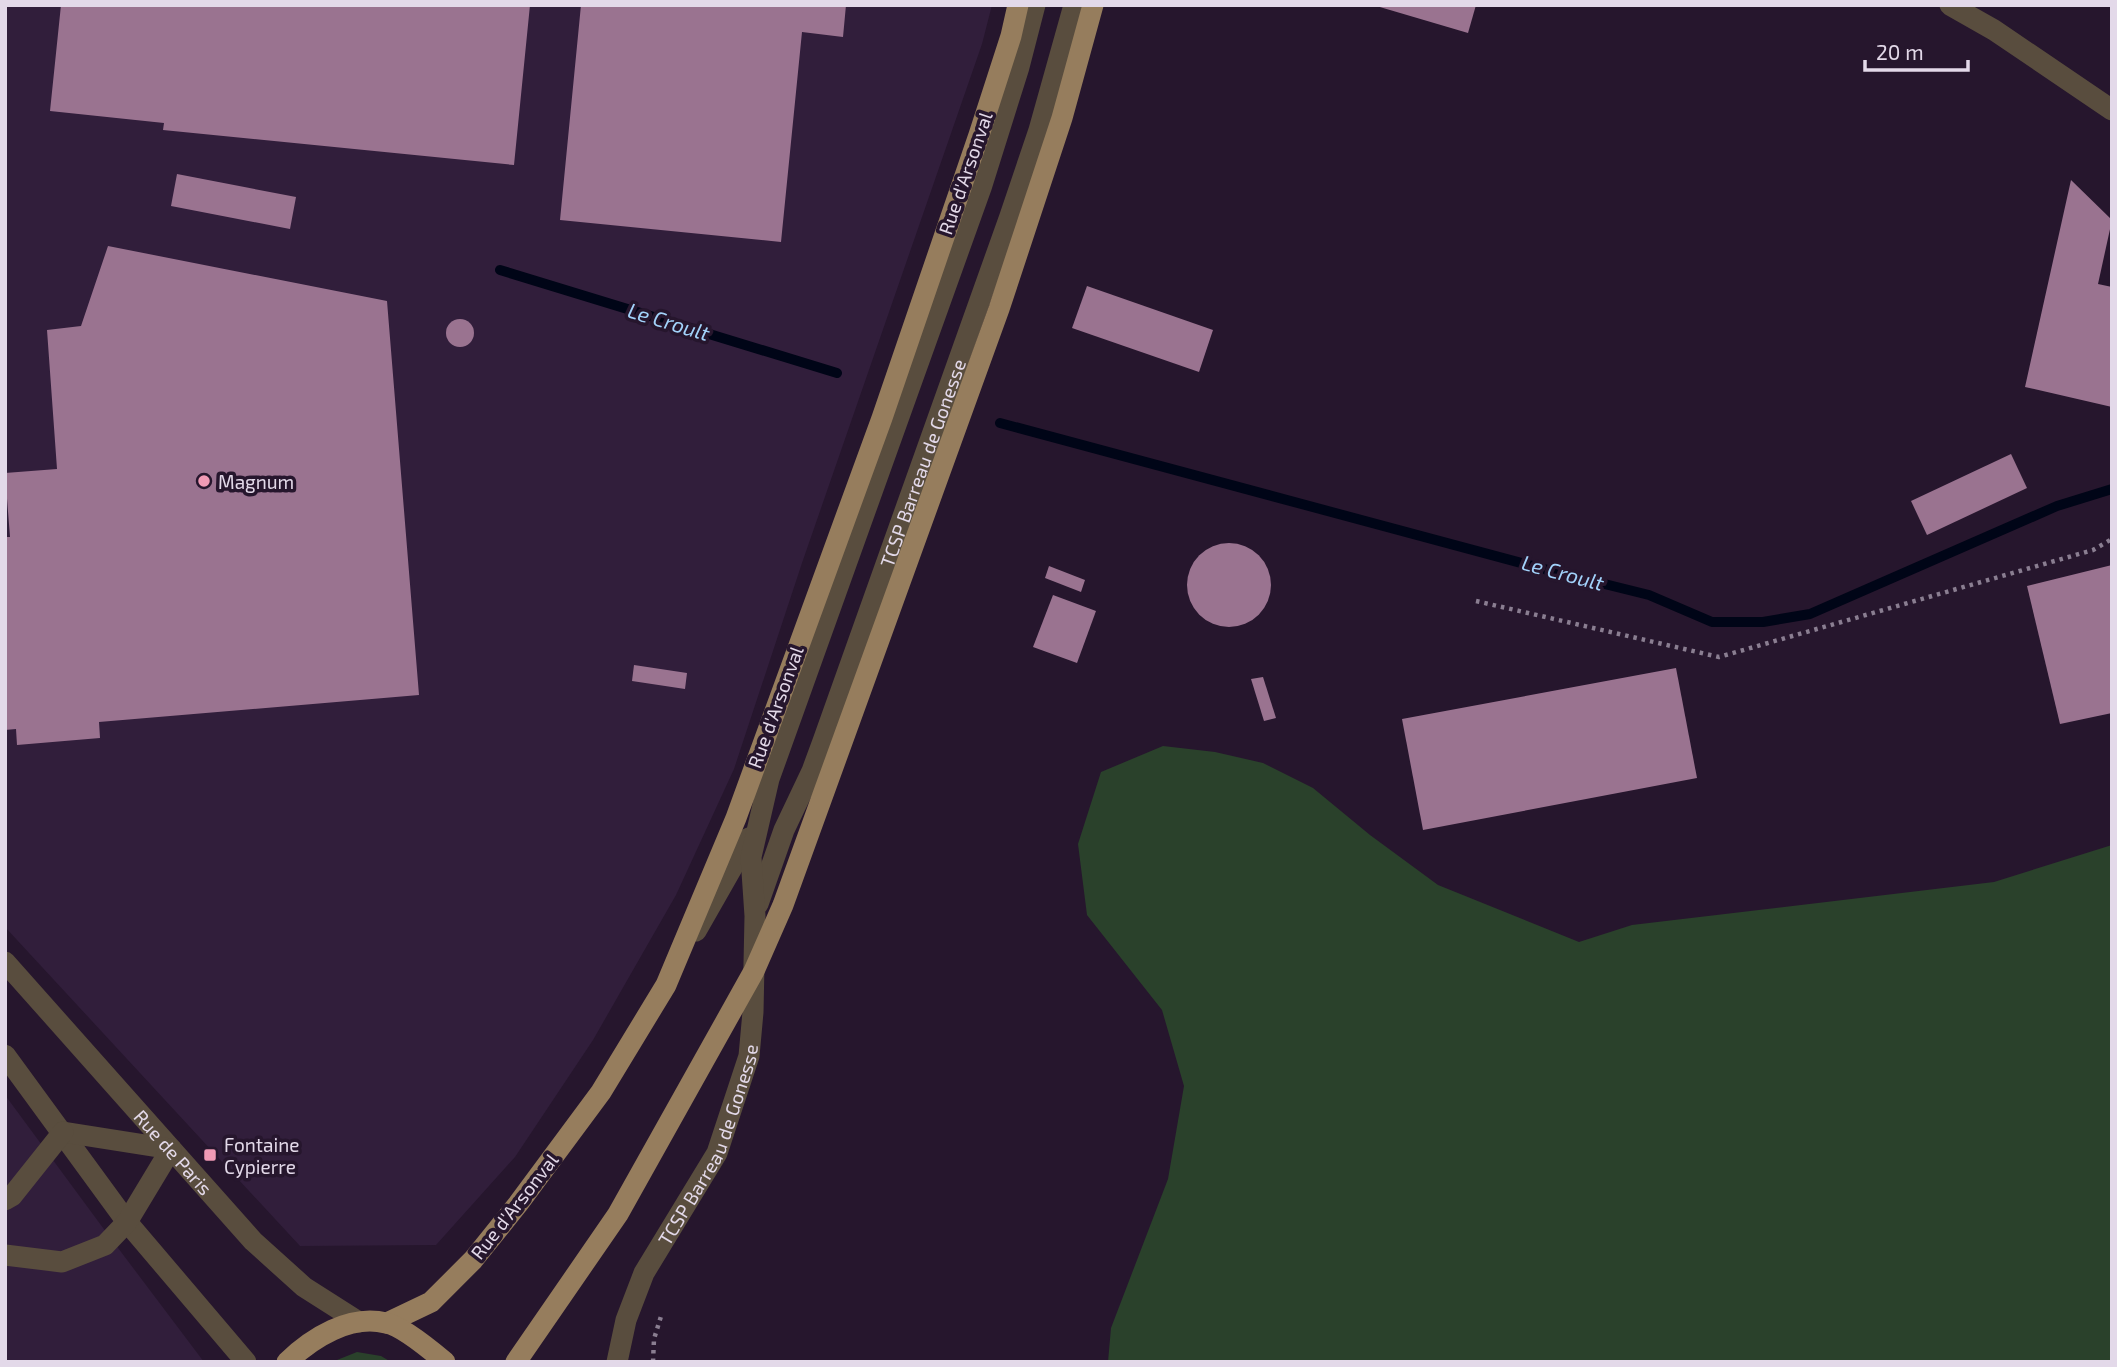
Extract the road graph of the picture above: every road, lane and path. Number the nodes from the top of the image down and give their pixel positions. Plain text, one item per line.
1 (1018, 5) edge
2 (1035, 5) edge
3 (1074, 5) edge
4 (1093, 5) edge
5 (1950, 5) edge
6 (2112, 110) edge
7 (2112, 539) edge
8 (1476, 601) dead end
9 (757, 824) junction
10 (755, 916) junction
11 (5, 962) edge
12 (754, 971) junction
13 (666, 985) junction
14 (5, 1055) edge
15 (63, 1132) junction
16 (171, 1149) junction
17 (5, 1199) edge
18 (127, 1222) junction
19 (5, 1255) edge
20 (359, 1322) junction
21 (387, 1322) junction
22 (246, 1362) edge
23 (288, 1362) edge
24 (445, 1362) edge
25 (516, 1362) edge
26 (617, 1362) edge

1 - 13 main road, Rue d'Arsonval
2 - 9 street, TCSP Barreau de Gonesse
3 - 10 street, TCSP Barreau de Gonesse
4 - 12 main road
5 - 6 street
7 - 8 path
9 - 10 street, TCSP Barreau de Gonesse
9 - 13 street, TCSP Barreau de Gonesse
10 - 12 street, TCSP Barreau de Gonesse
11 - 16 street, Rue de Paris
12 - 25 main road
12 - 26 street, TCSP Barreau de Gonesse
13 - 21 main road, Rue d'Arsonval
14 - 15 street
15 - 16 street
15 - 17 street
15 - 18 street
16 - 18 street
16 - 20 street, Rue de Paris
18 - 19 street
18 - 22 street
20 - 21 main road
20 - 23 main road
21 - 24 main road

